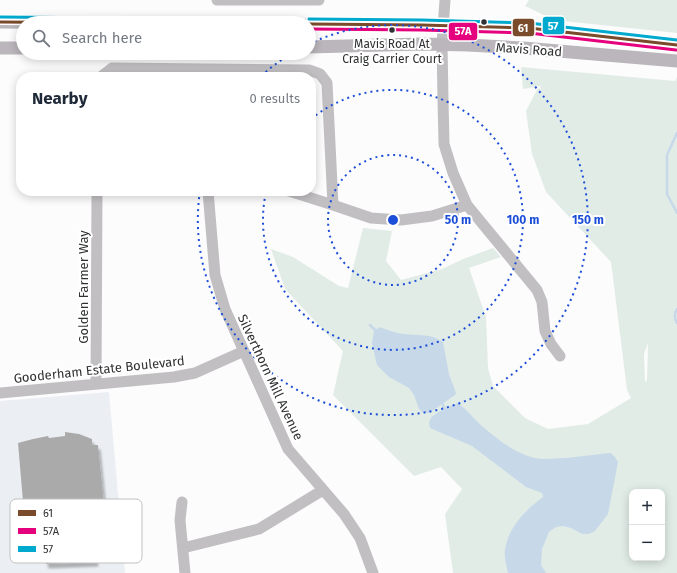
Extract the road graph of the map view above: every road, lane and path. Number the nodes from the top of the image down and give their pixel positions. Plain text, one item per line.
1 (217, 0) edge
2 (319, 0) edge
3 (445, 0) edge
4 (0, 22) edge
5 (16, 22) edge
6 (316, 24) edge
7 (443, 26) junction
8 (442, 44) junction
9 (677, 45) edge
10 (316, 47) edge
11 (0, 48) edge
12 (16, 48) edge
13 (677, 61) edge
14 (107, 72) edge
15 (314, 72) edge
16 (316, 73) edge
17 (97, 196) edge
18 (208, 196) edge
19 (305, 196) edge
20 (333, 205) junction
21 (467, 205) junction
22 (244, 350) junction
23 (560, 356) dead end
24 (96, 383) junction
25 (0, 393) edge
26 (323, 490) junction
27 (182, 502) dead end
28 (183, 548) junction
29 (185, 573) edge
30 (373, 573) edge

1 - 2 street
3 - 7 street
4 - 5 main road
6 - 7 main road, Mavis Road
7 - 8 street
7 - 9 main road, Mavis Road
8 - 10 main road, Mavis Road
8 - 13 main road, Mavis Road
8 - 21 street
11 - 12 main road
14 - 15 street
16 - 20 street
17 - 24 street, Golden Farmer Way
18 - 22 street, Silverthorn Mill Avenue
19 - 20 street
20 - 21 street
21 - 23 street
22 - 24 street, Gooderham Estate Boulevard
22 - 26 street, Silverthorn Mill Avenue
24 - 25 street, Gooderham Estate Boulevard
26 - 28 street
26 - 30 street, Silverthorn Mill Avenue
27 - 28 street
28 - 29 street

